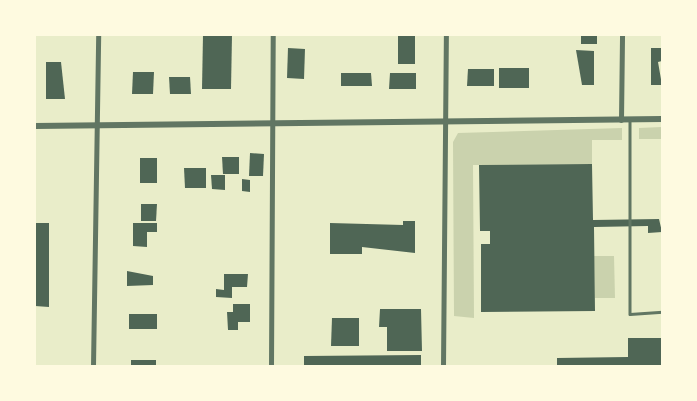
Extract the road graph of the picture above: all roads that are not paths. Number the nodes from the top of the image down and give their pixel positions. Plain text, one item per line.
1 (98, 35) edge
2 (273, 35) edge
3 (446, 35) edge
4 (622, 35) edge
5 (662, 119) edge
6 (445, 120) junction
7 (621, 120) junction
8 (630, 120) junction
9 (272, 123) junction
10 (35, 126) edge
11 (98, 126) junction
12 (662, 312) edge
13 (93, 366) edge
14 (271, 366) edge
15 (443, 366) edge

1 - 11 street
2 - 9 street
3 - 6 street
4 - 7 street
5 - 8 street
6 - 7 street
6 - 9 street
6 - 15 street
7 - 8 street
8 - 12 lane
9 - 11 street
9 - 14 street
10 - 11 street
11 - 13 street

